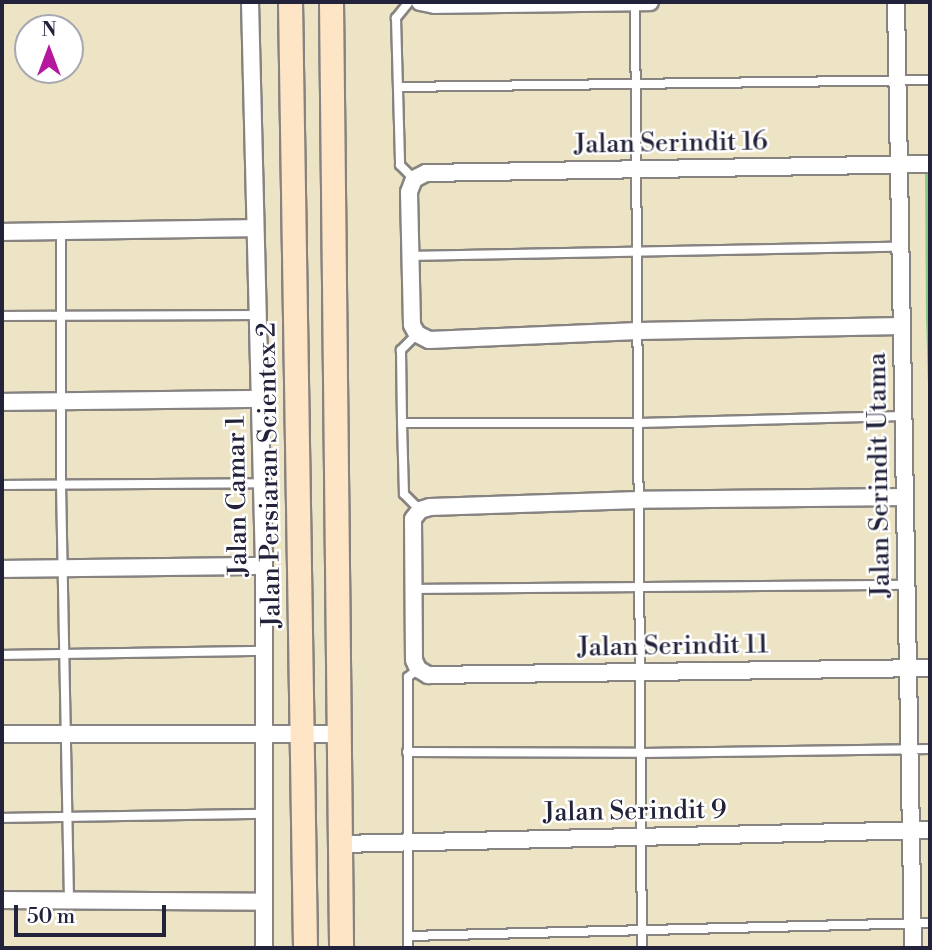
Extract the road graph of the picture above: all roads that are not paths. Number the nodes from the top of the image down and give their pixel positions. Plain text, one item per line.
1 (250, 2) edge
2 (290, 2) edge
3 (331, 2) edge
4 (409, 2) edge
5 (420, 2) edge
6 (635, 2) edge
7 (650, 2) edge
8 (896, 2) edge
9 (930, 80) edge
10 (898, 82) junction
11 (636, 86) junction
12 (398, 87) junction
13 (930, 164) edge
14 (899, 165) junction
15 (636, 169) junction
16 (414, 179) junction
17 (255, 228) junction
18 (61, 231) junction
19 (2, 232) edge
20 (901, 247) junction
21 (637, 254) junction
22 (412, 256) junction
23 (59, 315) junction
24 (258, 315) junction
25 (2, 316) edge
26 (902, 326) junction
27 (638, 331) junction
28 (417, 334) junction
29 (260, 399) junction
30 (2, 402) edge
31 (60, 402) junction
32 (903, 416) junction
33 (402, 423) junction
34 (639, 423) junction
35 (262, 483) junction
36 (61, 484) junction
37 (2, 485) edge
38 (905, 497) junction
39 (639, 500) junction
40 (420, 510) junction
41 (264, 566) junction
42 (63, 568) junction
43 (2, 569) edge
44 (906, 584) junction
45 (639, 587) junction
46 (414, 589) junction
47 (263, 651) junction
48 (64, 654) junction
49 (2, 655) edge
50 (908, 668) junction
51 (930, 668) edge
52 (418, 669) junction
53 (640, 672) junction
54 (2, 734) edge
55 (66, 734) junction
56 (262, 734) junction
57 (339, 734) junction
58 (302, 735) junction
59 (930, 748) edge
60 (909, 749) junction
61 (407, 752) junction
62 (640, 753) junction
63 (262, 814) junction
64 (2, 818) edge
65 (67, 818) junction
66 (911, 830) junction
67 (930, 830) edge
68 (641, 837) junction
69 (407, 842) junction
70 (340, 844) junction
71 (2, 900) edge
72 (69, 901) junction
73 (262, 902) junction
74 (912, 923) junction
75 (930, 923) edge
76 (642, 930) junction
77 (408, 936) junction
78 (264, 948) edge
79 (305, 948) edge
80 (341, 948) edge
81 (408, 948) edge
82 (642, 948) edge
83 (912, 948) edge

1 - 17 street, Jalan Camar 1
2 - 58 street, Jalan Persiaran Scientex 2
3 - 57 street
4 - 12 lane
5 - 6 street
6 - 7 street
6 - 11 lane
8 - 10 street, Jalan Serindit Utama
9 - 10 lane
10 - 11 lane
10 - 14 street, Jalan Serindit Utama
11 - 12 lane
11 - 15 lane
12 - 16 lane
13 - 14 street, Jalan Serindit 16
14 - 15 street, Jalan Serindit 16
14 - 20 street, Jalan Serindit Utama
15 - 16 street, Jalan Serindit 16
15 - 21 lane
16 - 22 street
17 - 18 street
17 - 24 street, Jalan Camar 1
18 - 19 street
18 - 23 lane
20 - 21 lane
20 - 26 street, Jalan Serindit Utama
21 - 22 lane
21 - 27 lane
22 - 28 street
23 - 24 lane
23 - 25 lane
23 - 31 lane
24 - 29 street, Jalan Camar 1
26 - 27 street
26 - 32 street, Jalan Serindit Utama
27 - 28 street
27 - 34 lane
28 - 33 lane
29 - 31 street
29 - 35 street, Jalan Camar 1
30 - 31 street
31 - 36 lane
32 - 34 lane
32 - 38 street, Jalan Serindit Utama
33 - 34 lane
33 - 40 lane
34 - 39 lane
35 - 36 lane
35 - 41 street, Jalan Camar 1
36 - 37 lane
36 - 42 lane
38 - 39 street
38 - 44 street, Jalan Serindit Utama
39 - 40 street
39 - 45 lane
40 - 46 street
41 - 42 street
41 - 47 street, Jalan Camar 1
42 - 43 street
42 - 48 lane
44 - 45 lane
44 - 50 street, Jalan Serindit Utama
45 - 46 lane
45 - 53 lane
46 - 52 street
47 - 48 lane
47 - 56 street, Jalan Camar 1
48 - 49 lane
48 - 55 lane
50 - 51 street, Jalan Serindit 11
50 - 53 street, Jalan Serindit 11
50 - 60 street, Jalan Serindit Utama
52 - 53 street, Jalan Serindit 11
52 - 61 lane
53 - 62 lane
54 - 55 street
55 - 56 street
55 - 65 lane
56 - 58 street
56 - 63 street, Jalan Camar 1
57 - 58 street
57 - 70 street
58 - 79 street, Jalan Persiaran Scientex 2
59 - 60 lane
60 - 62 lane
60 - 66 street, Jalan Serindit Utama
61 - 62 lane
61 - 69 lane
62 - 68 lane
63 - 65 lane
63 - 73 street, Jalan Camar 1
64 - 65 lane
65 - 72 lane
66 - 67 street, Jalan Serindit 9
66 - 68 street, Jalan Serindit 9
66 - 74 street, Jalan Serindit Utama
68 - 69 street, Jalan Serindit 9
68 - 76 lane
69 - 70 street, Jalan Serindit 9
69 - 77 lane
70 - 80 street
71 - 72 street
72 - 73 street
73 - 78 street, Jalan Camar 1
74 - 75 lane
74 - 76 lane
74 - 83 street, Jalan Serindit Utama
76 - 77 lane
76 - 82 lane
77 - 81 lane

